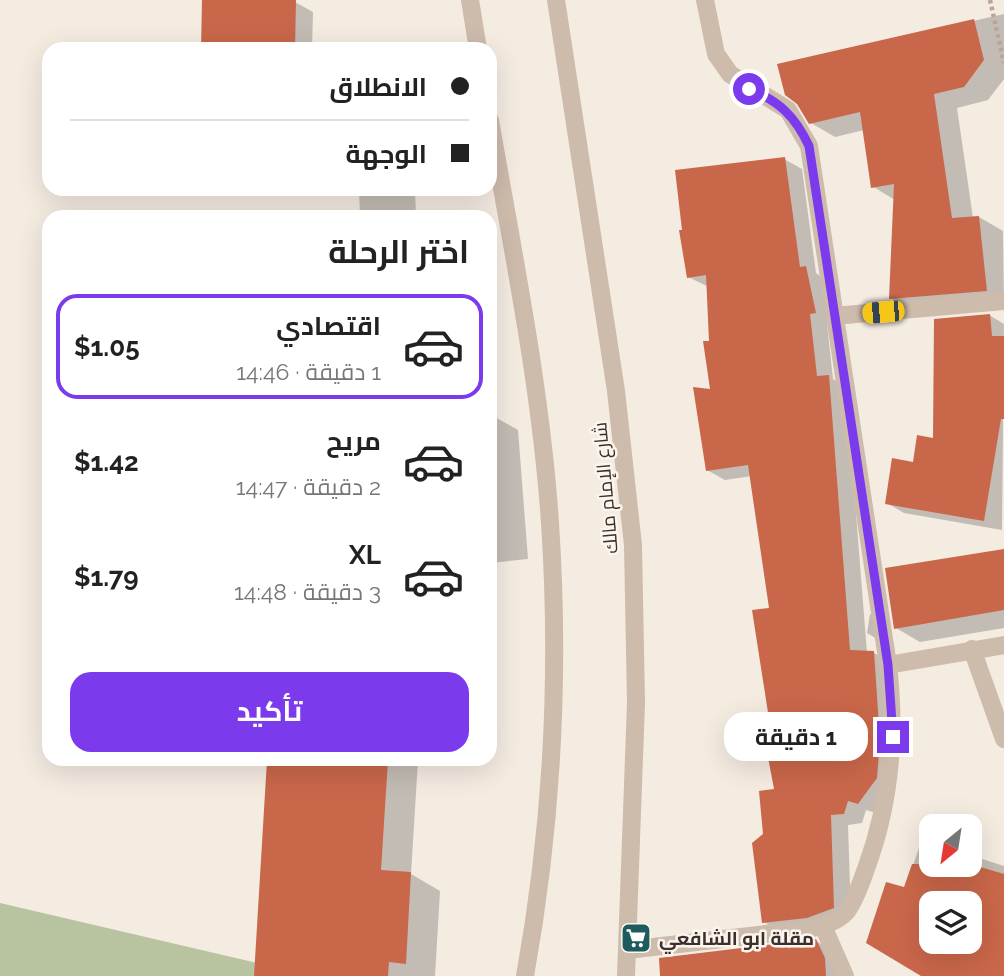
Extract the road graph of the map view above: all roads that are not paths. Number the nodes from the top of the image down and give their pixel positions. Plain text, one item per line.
1 (470, 0) edge
2 (556, 0) edge
3 (705, 0) edge
4 (477, 42) edge
5 (497, 161) edge
6 (1004, 301) edge
7 (834, 317) junction
8 (1004, 645) edge
9 (972, 649) junction
10 (888, 665) junction
11 (1004, 739) edge
12 (823, 926) junction
13 (626, 950) junction
14 (525, 976) edge
15 (626, 976) edge
16 (845, 976) edge

1 - 4 street
2 - 13 street, شارع الإمام مالك
3 - 7 street
5 - 14 street
6 - 7 street
7 - 10 street
8 - 9 street
9 - 10 street
9 - 11 street
10 - 12 street
12 - 13 street
12 - 16 street
13 - 15 street, شارع الإمام مالك

